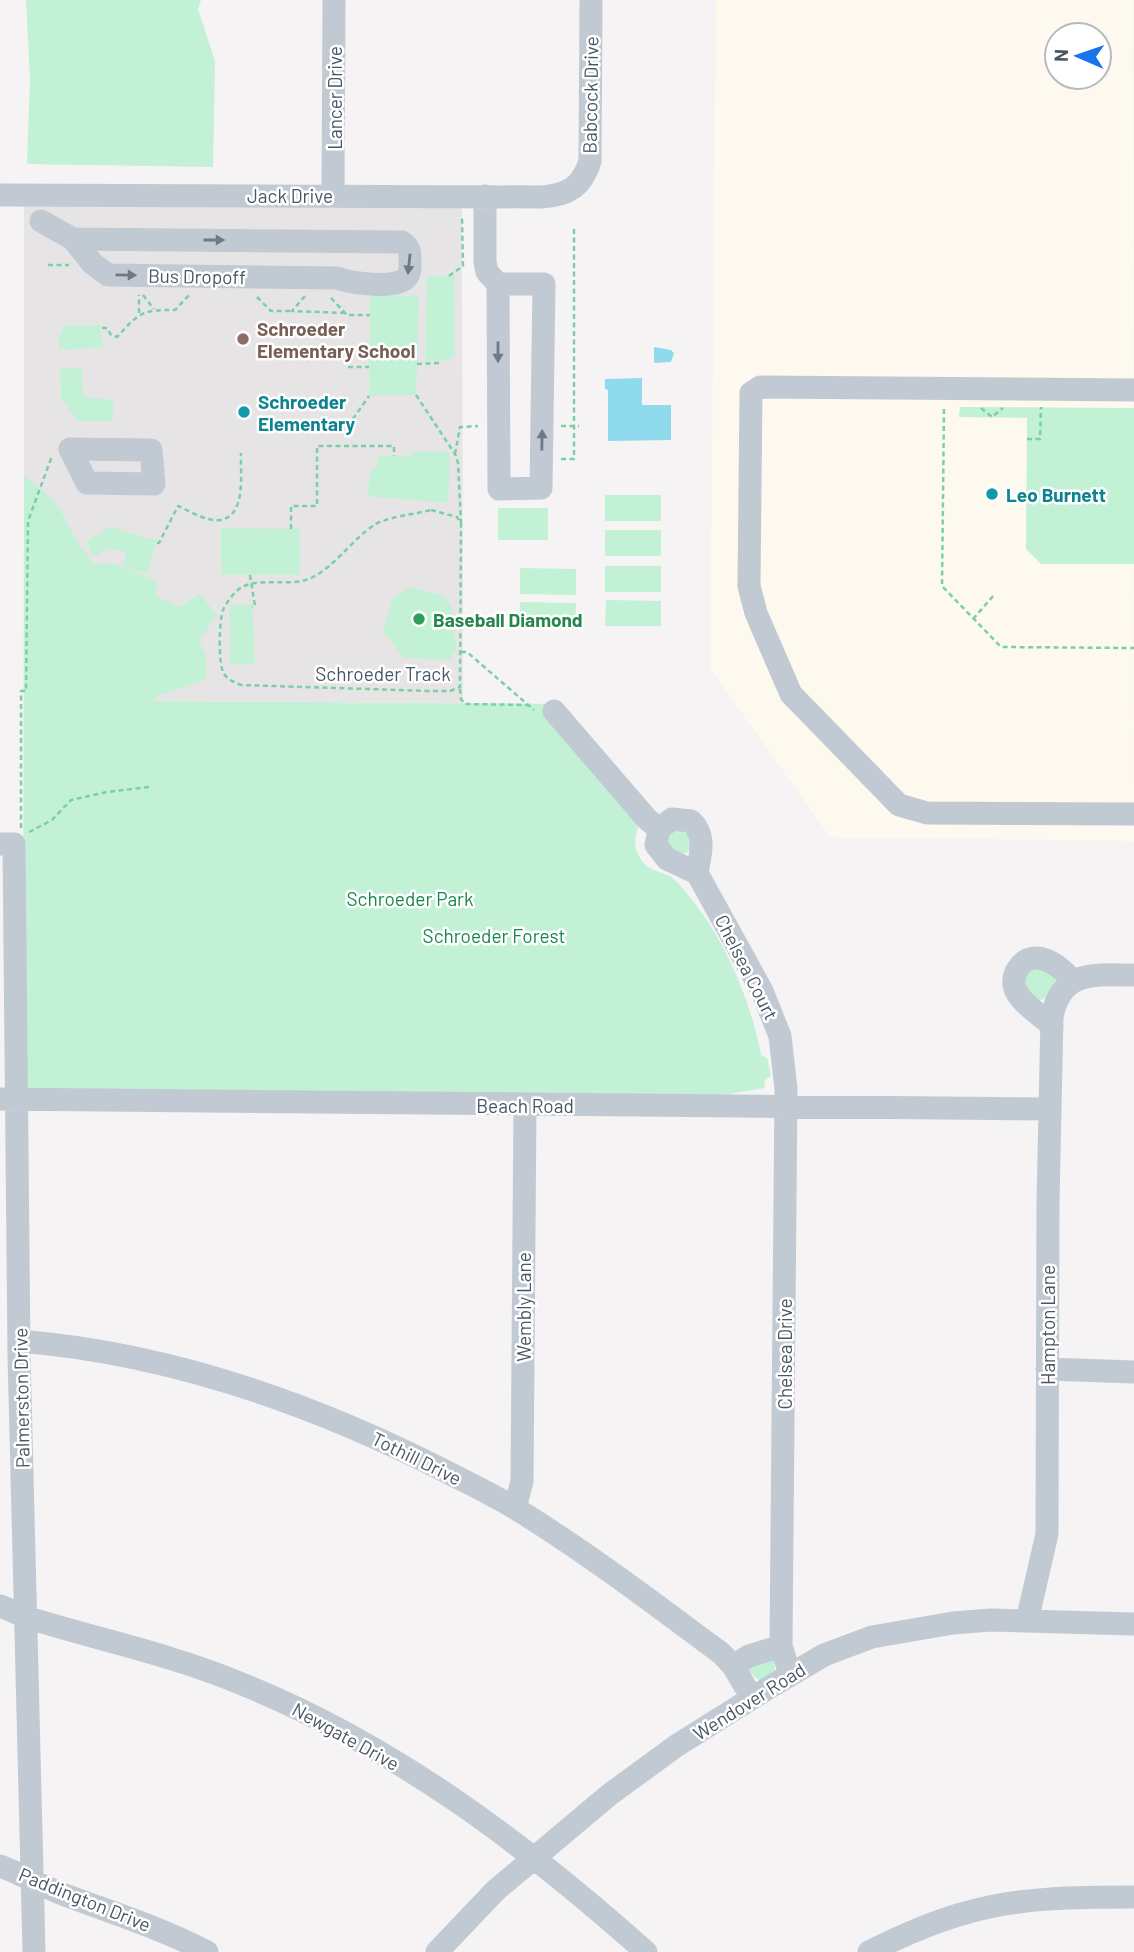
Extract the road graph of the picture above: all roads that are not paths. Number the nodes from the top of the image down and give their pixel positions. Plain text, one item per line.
1 (334, 0) edge
2 (591, 0) edge
3 (577, 186) joint
4 (0, 195) edge
5 (333, 195) junction
6 (485, 196) junction
7 (41, 221) dead end
8 (73, 239) junction
9 (336, 240) junction
10 (337, 278) junction
11 (498, 284) junction
12 (1134, 390) edge
13 (558, 716) road end
14 (1134, 814) edge
15 (659, 829) junction
16 (7, 844) edge
17 (697, 873) junction
18 (1134, 975) edge
19 (1065, 988) junction
20 (1052, 1026) junction
21 (8, 1099) edge
22 (525, 1105) junction
23 (786, 1107) junction
24 (1049, 1109) junction
25 (13, 1349) edge
26 (1047, 1369) junction
27 (1134, 1373) edge
28 (515, 1508) junction
29 (0, 1606) edge
30 (26, 1617) junction
31 (1027, 1621) junction
32 (1134, 1624) edge
33 (780, 1646) junction
34 (733, 1666) junction
35 (790, 1674) junction
36 (752, 1698) junction
37 (534, 1858) junction
38 (0, 1866) edge
39 (32, 1881) junction
40 (1134, 1896) edge
41 (34, 1952) edge
42 (206, 1952) edge
43 (437, 1952) edge
44 (646, 1952) edge
45 (869, 1952) edge

1 - 5 street, Lancer Drive
2 - 3 street, Babcock Drive
3 - 6 street, Jack Drive
4 - 5 street, Jack Drive
5 - 6 street, Jack Drive
6 - 11 street
7 - 8 street
8 -> 9 street
8 -> 10 street, Bus Dropoff
9 - 10 street
9 -> 10 street, Bus Dropoff
11 -> 11 street
12 - 14 street
13 - 15 street
15 - 17 street
15 - 17 street
16 - 21 street, Palmerston Drive
17 - 23 street, Chelsea Court
18 - 19 street
19 - 20 street, Hampton Lane
19 - 20 street
20 - 24 street, Hampton Lane
21 - 22 street, Beach Road
21 - 25 street, Palmerston Drive
22 - 23 street, Beach Road
22 - 28 street, Wembly Lane
23 - 24 street, Beach Road
23 - 33 street, Chelsea Drive
24 - 26 street, Hampton Lane
25 - 28 street, Tothill Drive
25 - 30 street, Palmerston Drive
26 - 27 street
26 - 31 street, Hampton Lane
28 - 34 street, Tothill Drive
29 - 30 street, Newgate Drive
30 - 37 street, Newgate Drive
30 - 39 street, Palmerston Drive
31 - 32 street, Wendover Road
31 - 35 street, Wendover Road
33 - 34 street
33 - 35 street
34 - 36 street, Tothill Drive
35 - 36 street, Wendover Road
36 - 37 street, Wendover Road
37 - 43 street, Wendover Road
37 - 44 street, Newgate Drive
38 - 39 street, Paddington Drive
39 - 41 street, Palmerston Drive
39 - 42 street, Paddington Drive
40 - 45 street

